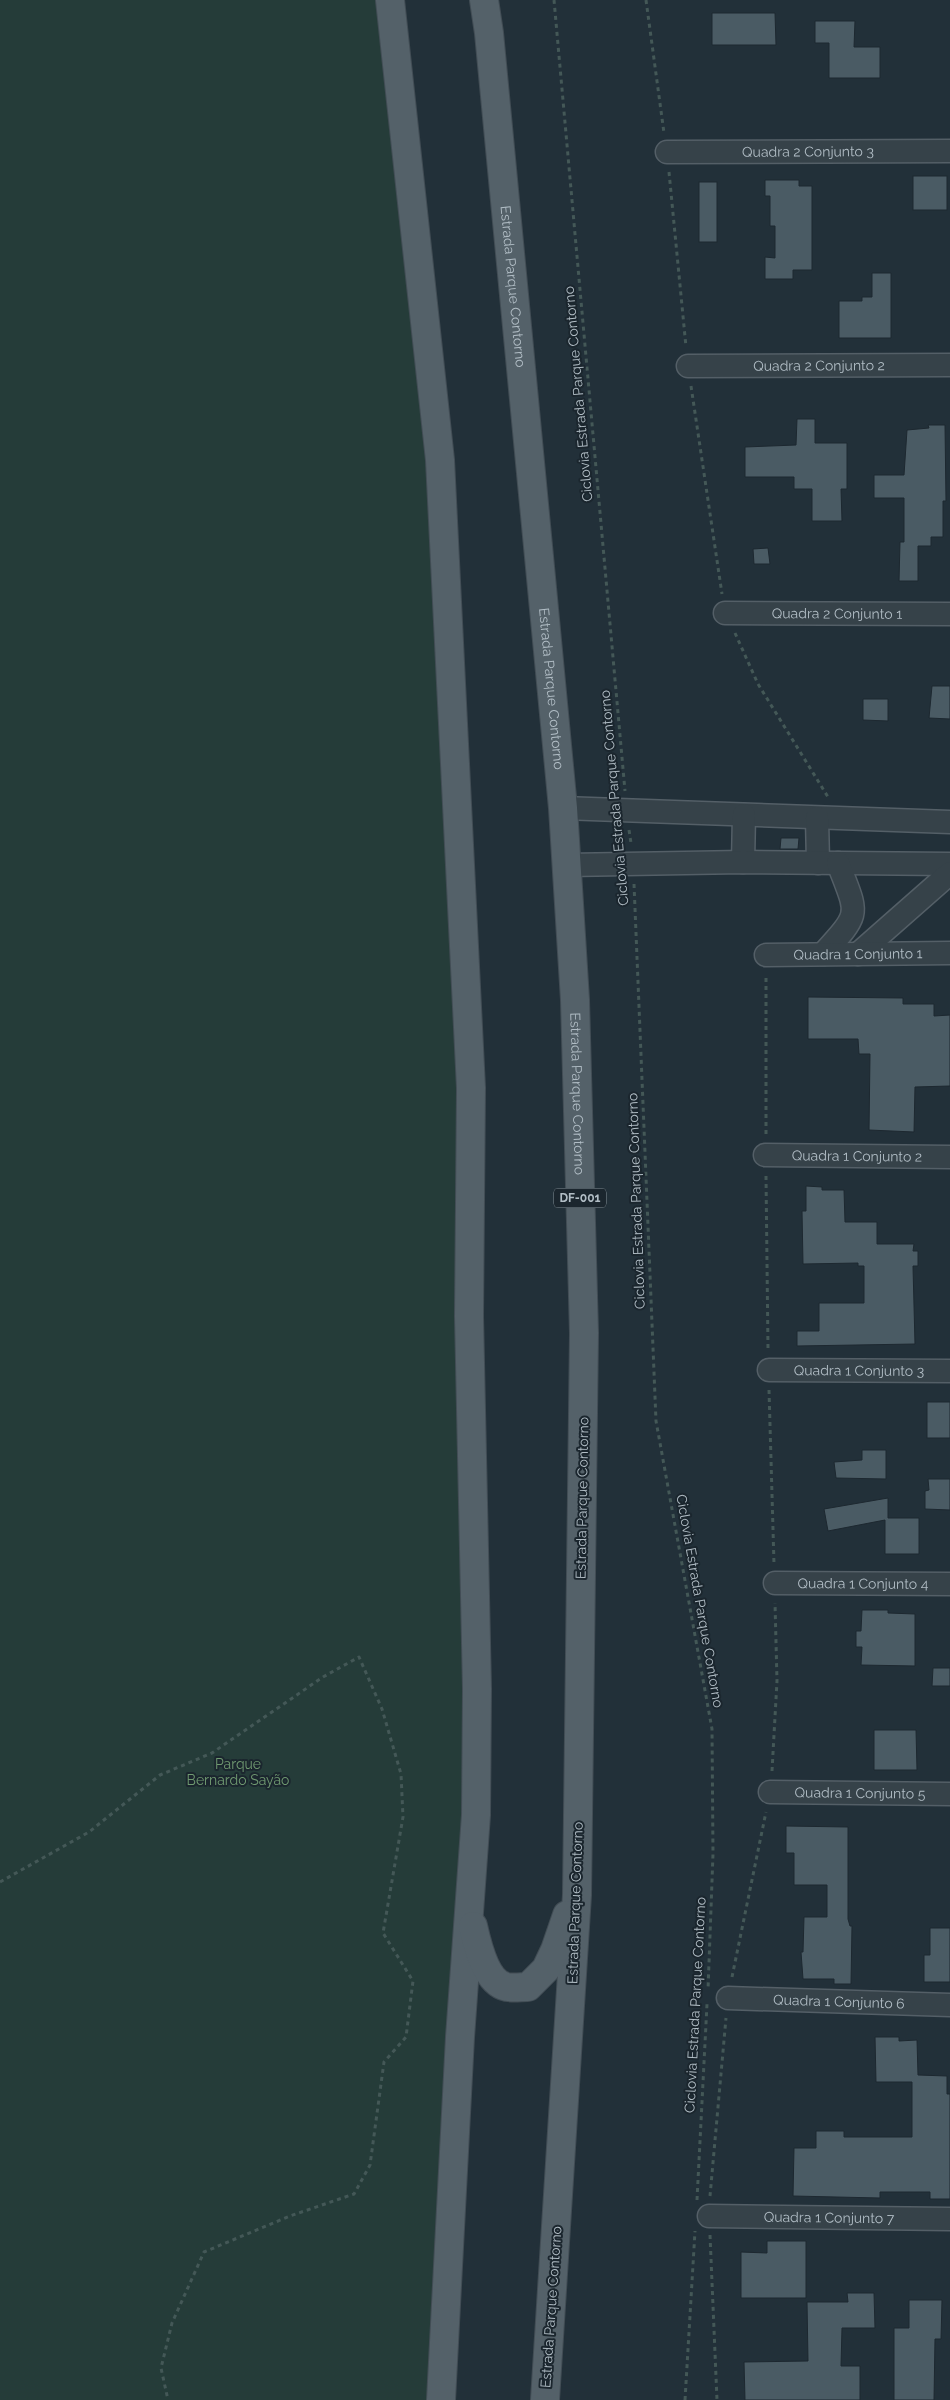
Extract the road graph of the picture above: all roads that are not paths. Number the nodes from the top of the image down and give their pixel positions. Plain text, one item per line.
1 (390, 0) edge
2 (484, 0) edge
3 (950, 151) edge
4 (667, 152) road end
5 (950, 365) edge
6 (688, 366) road end
7 (725, 613) road end
8 (950, 614) edge
9 (563, 808) junction
10 (744, 815) junction
11 (817, 818) junction
12 (950, 822) edge
13 (744, 862) junction
14 (828, 863) junction
15 (950, 864) edge
16 (566, 865) junction
17 (950, 873) edge
18 (823, 954) junction
19 (858, 954) junction
20 (950, 954) edge
21 (766, 955) road end
22 (766, 1155) road end
23 (950, 1157) edge
24 (768, 1370) road end
25 (950, 1371) edge
26 (775, 1582) road end
27 (950, 1584) edge
28 (770, 1792) road end
29 (950, 1794) edge
30 (577, 1895) junction
31 (469, 1908) junction
32 (728, 1998) road end
33 (950, 2004) edge
34 (700, 2216) road end
35 (950, 2219) edge
36 (441, 2400) edge
37 (545, 2400) edge

1 - 31 main road
2 - 9 main road, Estrada Parque Contorno / DF-001
3 - 4 street, Quadra 2 Conjunto 3
5 - 6 street, Quadra 2 Conjunto 2
7 - 8 street, Quadra 2 Conjunto 1
9 - 10 street
9 - 16 main road, Estrada Parque Contorno / DF-001
10 - 11 street
10 - 13 street
11 - 12 street
11 - 14 street
13 - 14 street
13 - 16 street
14 - 15 street
14 - 18 street
16 - 30 main road, Estrada Parque Contorno / DF-001
17 - 19 street
18 - 19 street, Quadra 1 Conjunto 1
18 - 21 street, Quadra 1 Conjunto 1
19 - 20 street, Quadra 1 Conjunto 1
22 - 23 street, Quadra 1 Conjunto 2
24 - 25 street, Quadra 1 Conjunto 3
26 - 27 street, Quadra 1 Conjunto 4
28 - 29 street, Quadra 1 Conjunto 5
30 - 31 main road
30 - 37 main road, Estrada Parque Contorno / DF-001
31 - 36 main road
32 - 33 street, Quadra 1 Conjunto 6
34 - 35 street, Quadra 1 Conjunto 7

